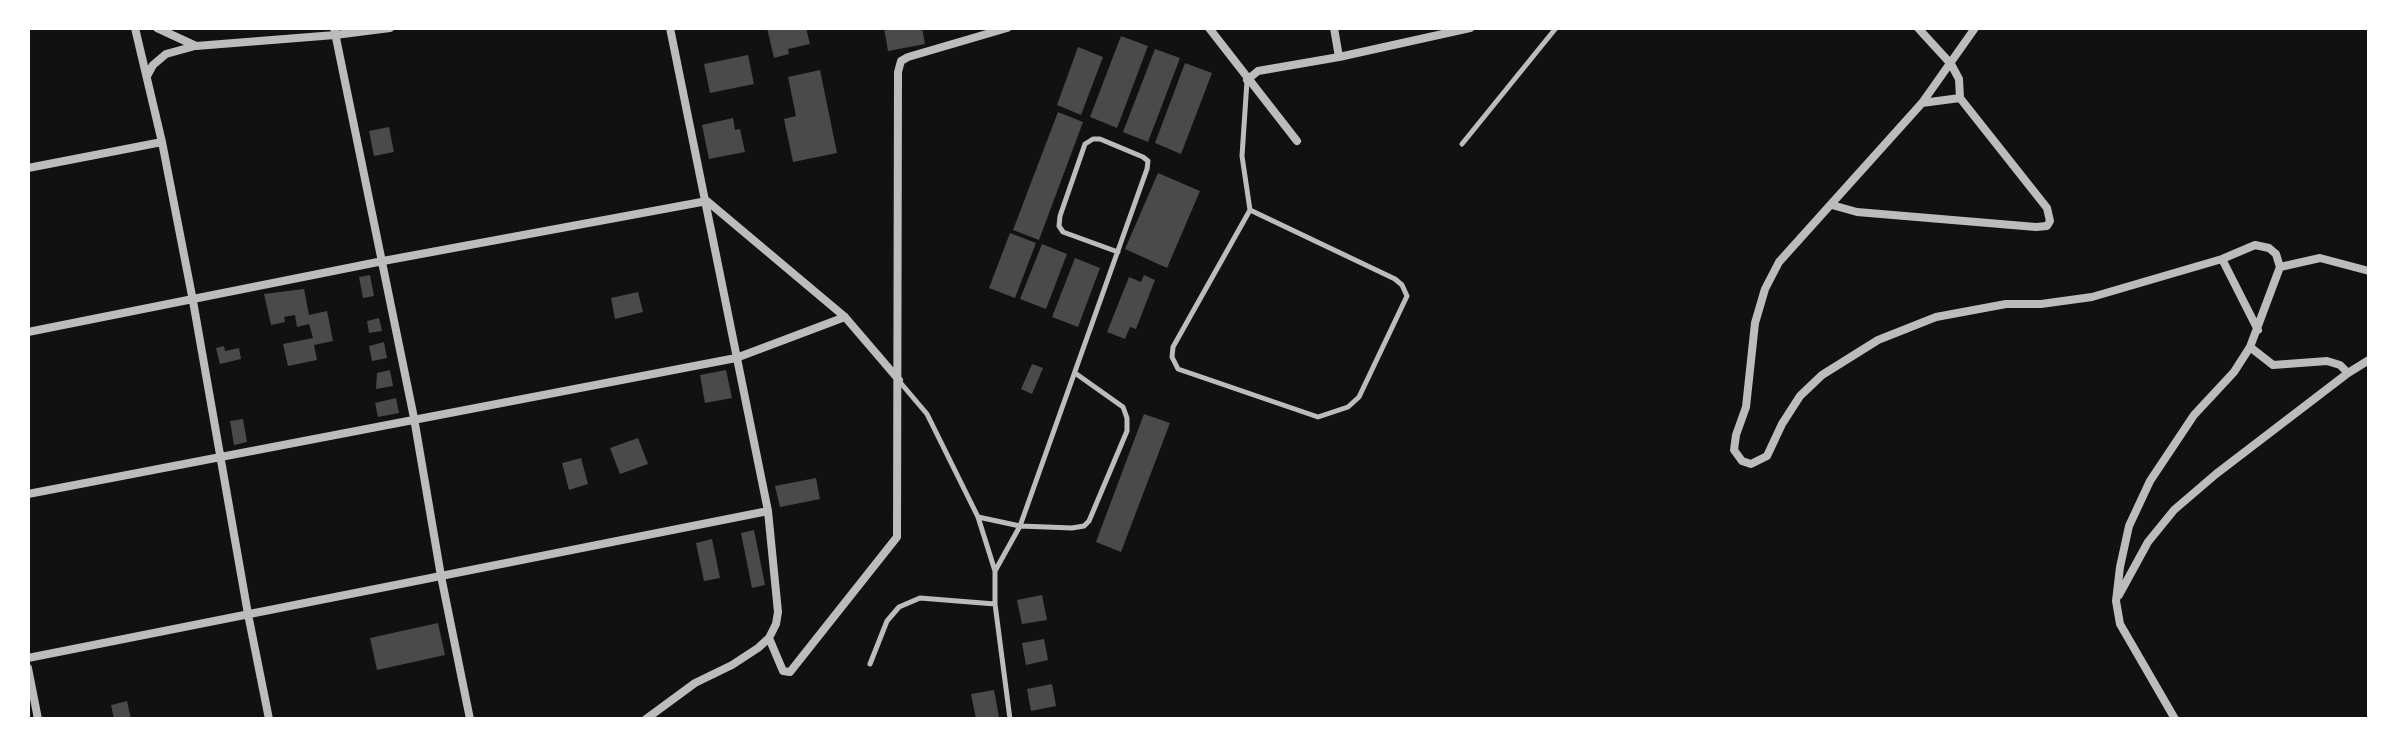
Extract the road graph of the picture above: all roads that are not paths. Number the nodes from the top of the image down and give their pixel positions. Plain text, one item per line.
1 (135, 28) edge
2 (157, 28) edge
3 (390, 28) edge
4 (670, 28) edge
5 (1007, 28) edge
6 (1209, 28) edge
7 (1334, 28) edge
8 (1470, 28) edge
9 (1556, 28) edge
10 (1918, 28) edge
11 (1975, 28) edge
12 (334, 32) edge
13 (196, 46) junction
14 (1339, 57) junction
15 (1951, 64) junction
16 (147, 76) junction
17 (1247, 80) junction
18 (1960, 98) junction
19 (1922, 103) junction
20 (1297, 141) dead end
21 (162, 142) junction
22 (1462, 144) dead end
23 (28, 168) edge
24 (707, 201) junction
25 (1832, 205) junction
26 (1250, 210) junction
27 (1118, 252) junction
28 (2222, 259) junction
29 (383, 261) junction
30 (2280, 267) junction
31 (2369, 271) edge
32 (193, 301) junction
33 (845, 317) junction
34 (2258, 330) junction
35 (28, 332) edge
36 (2250, 347) junction
37 (736, 358) junction
38 (2369, 360) edge
39 (1075, 373) junction
40 (2348, 373) junction
41 (899, 380) junction
42 (414, 418) junction
43 (221, 455) junction
44 (28, 494) edge
45 (768, 511) junction
46 (978, 517) junction
47 (1020, 526) junction
48 (995, 571) junction
49 (441, 576) junction
50 (2116, 601) junction
51 (995, 604) junction
52 (248, 614) junction
53 (769, 638) junction
54 (28, 658) edge
55 (870, 664) dead end
56 (28, 668) edge
57 (38, 719) edge
58 (269, 719) edge
59 (470, 719) edge
60 (646, 719) edge
61 (1010, 719) edge
62 (2175, 719) edge

1 - 16 street
2 - 13 street
3 - 12 street
4 - 24 street
5 - 41 street
6 - 17 street
7 - 14 street
8 - 14 street
9 - 22 lane
10 - 15 street
11 - 15 street
12 - 13 street
12 - 29 street
13 - 16 street
14 - 17 street
15 - 18 street
15 - 19 street
16 - 21 street
17 - 20 street
17 - 26 lane
18 - 19 street
18 - 25 street
19 - 25 street
21 - 23 street
21 - 32 street
24 - 29 street
24 - 33 street
24 - 37 street
25 - 28 street
26 - 26 lane
27 - 27 lane
27 - 39 lane
28 - 30 street
28 - 34 street
29 - 32 street
29 - 42 street
30 - 31 street
30 - 34 street
32 - 35 street
32 - 43 street
33 - 37 street
33 - 41 street
34 - 36 street
36 - 40 street
36 - 50 street
37 - 42 street
37 - 45 street
38 - 40 street
39 - 47 lane
39 - 47 lane
40 - 50 street
41 - 46 lane
41 - 53 street
42 - 43 street
42 - 49 street
43 - 44 street
43 - 52 street
45 - 49 street
45 - 53 street
46 - 47 lane
46 - 48 lane
47 - 48 lane
48 - 51 lane
49 - 52 street
49 - 59 street
50 - 62 street
51 - 55 lane
51 - 61 lane
52 - 54 street
52 - 58 street
53 - 60 street
56 - 57 street

